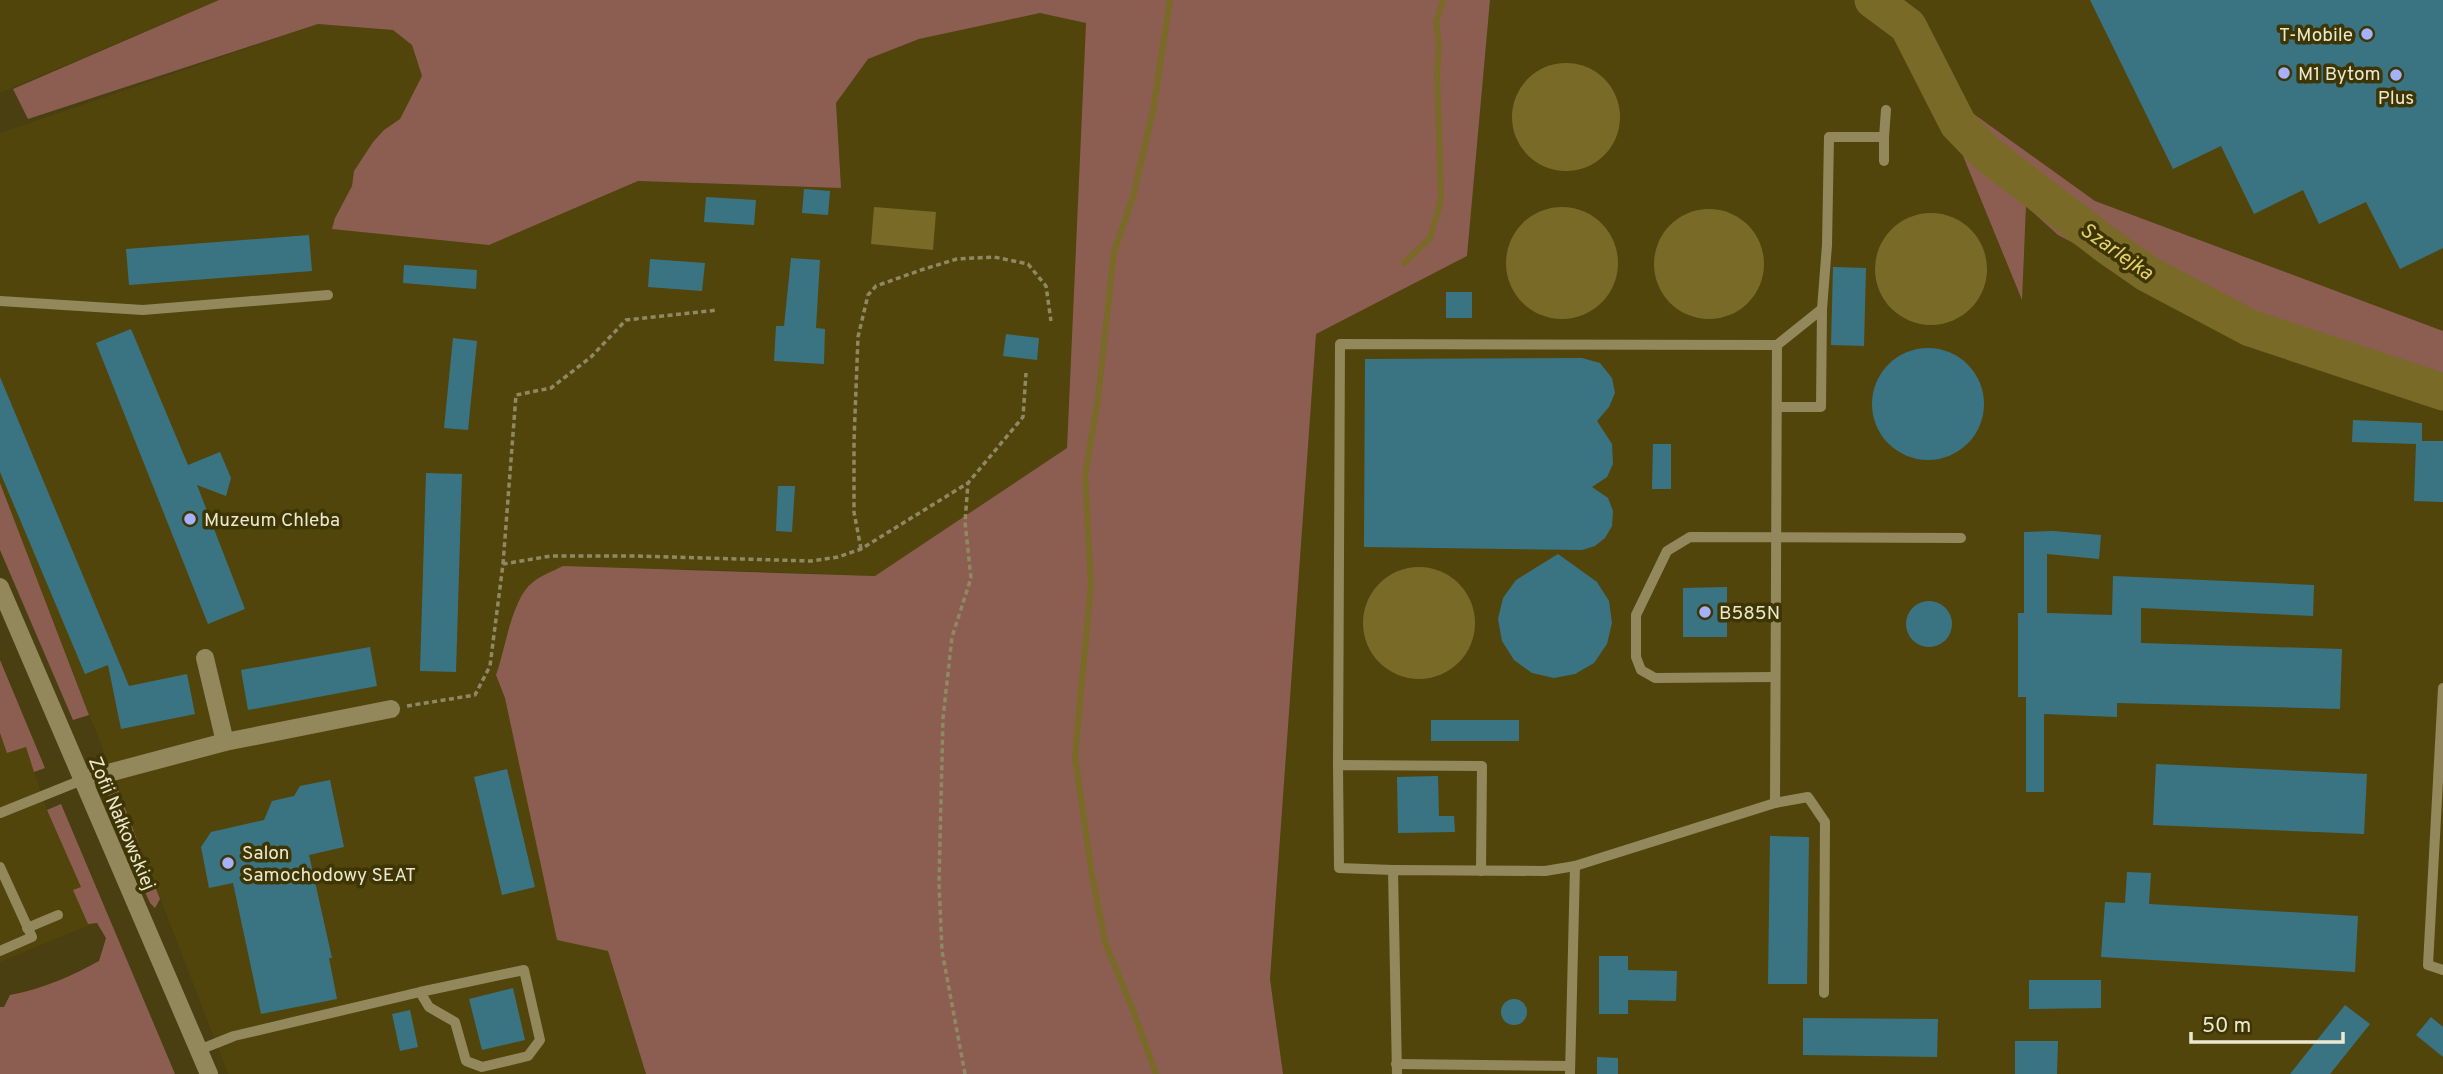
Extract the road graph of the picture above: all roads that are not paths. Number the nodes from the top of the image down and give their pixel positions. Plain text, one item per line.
1 (1886, 110) dead end
2 (1884, 137) junction
3 (1884, 161) dead end
4 (328, 295) dead end
5 (0, 301) edge
6 (1822, 309) junction
7 (1777, 345) junction
8 (1777, 407) junction
9 (1775, 538) junction
10 (1961, 538) dead end
11 (0, 587) edge
12 (205, 658) dead end
13 (1775, 677) junction
14 (2443, 688) edge
15 (391, 709) road end
16 (225, 742) junction
17 (1338, 765) junction
18 (82, 780) junction
19 (1774, 803) junction
20 (0, 813) edge
21 (1575, 866) junction
22 (0, 867) edge
23 (1394, 870) junction
24 (1481, 871) junction
25 (58, 915) dead end
26 (27, 928) junction
27 (0, 951) edge
28 (2443, 970) edge
29 (420, 992) junction
30 (1824, 993) dead end
31 (199, 1050) junction
32 (1396, 1069) edge
33 (1570, 1070) edge
34 (209, 1074) edge

1 - 2 lane
2 - 3 lane
2 - 6 lane
4 - 5 lane
6 - 7 lane
6 - 8 lane
7 - 8 lane
7 - 17 lane
8 - 9 lane
9 - 10 lane
9 - 13 lane
9 - 13 lane
11 - 18 street, Zofii Nałkowskiej
12 - 16 street
13 - 19 lane
14 - 28 lane
15 - 16 street
16 - 18 street
17 - 23 lane
17 - 24 lane
18 - 20 lane
18 - 31 street, Zofii Nałkowskiej
19 - 21 lane
19 - 30 lane
21 - 24 lane
21 - 33 lane
22 - 26 lane
23 - 24 lane
23 - 32 lane
25 - 26 lane
26 - 27 lane
29 - 29 lane
29 - 31 lane
31 - 34 street, Zofii Nałkowskiej
32 - 33 lane

